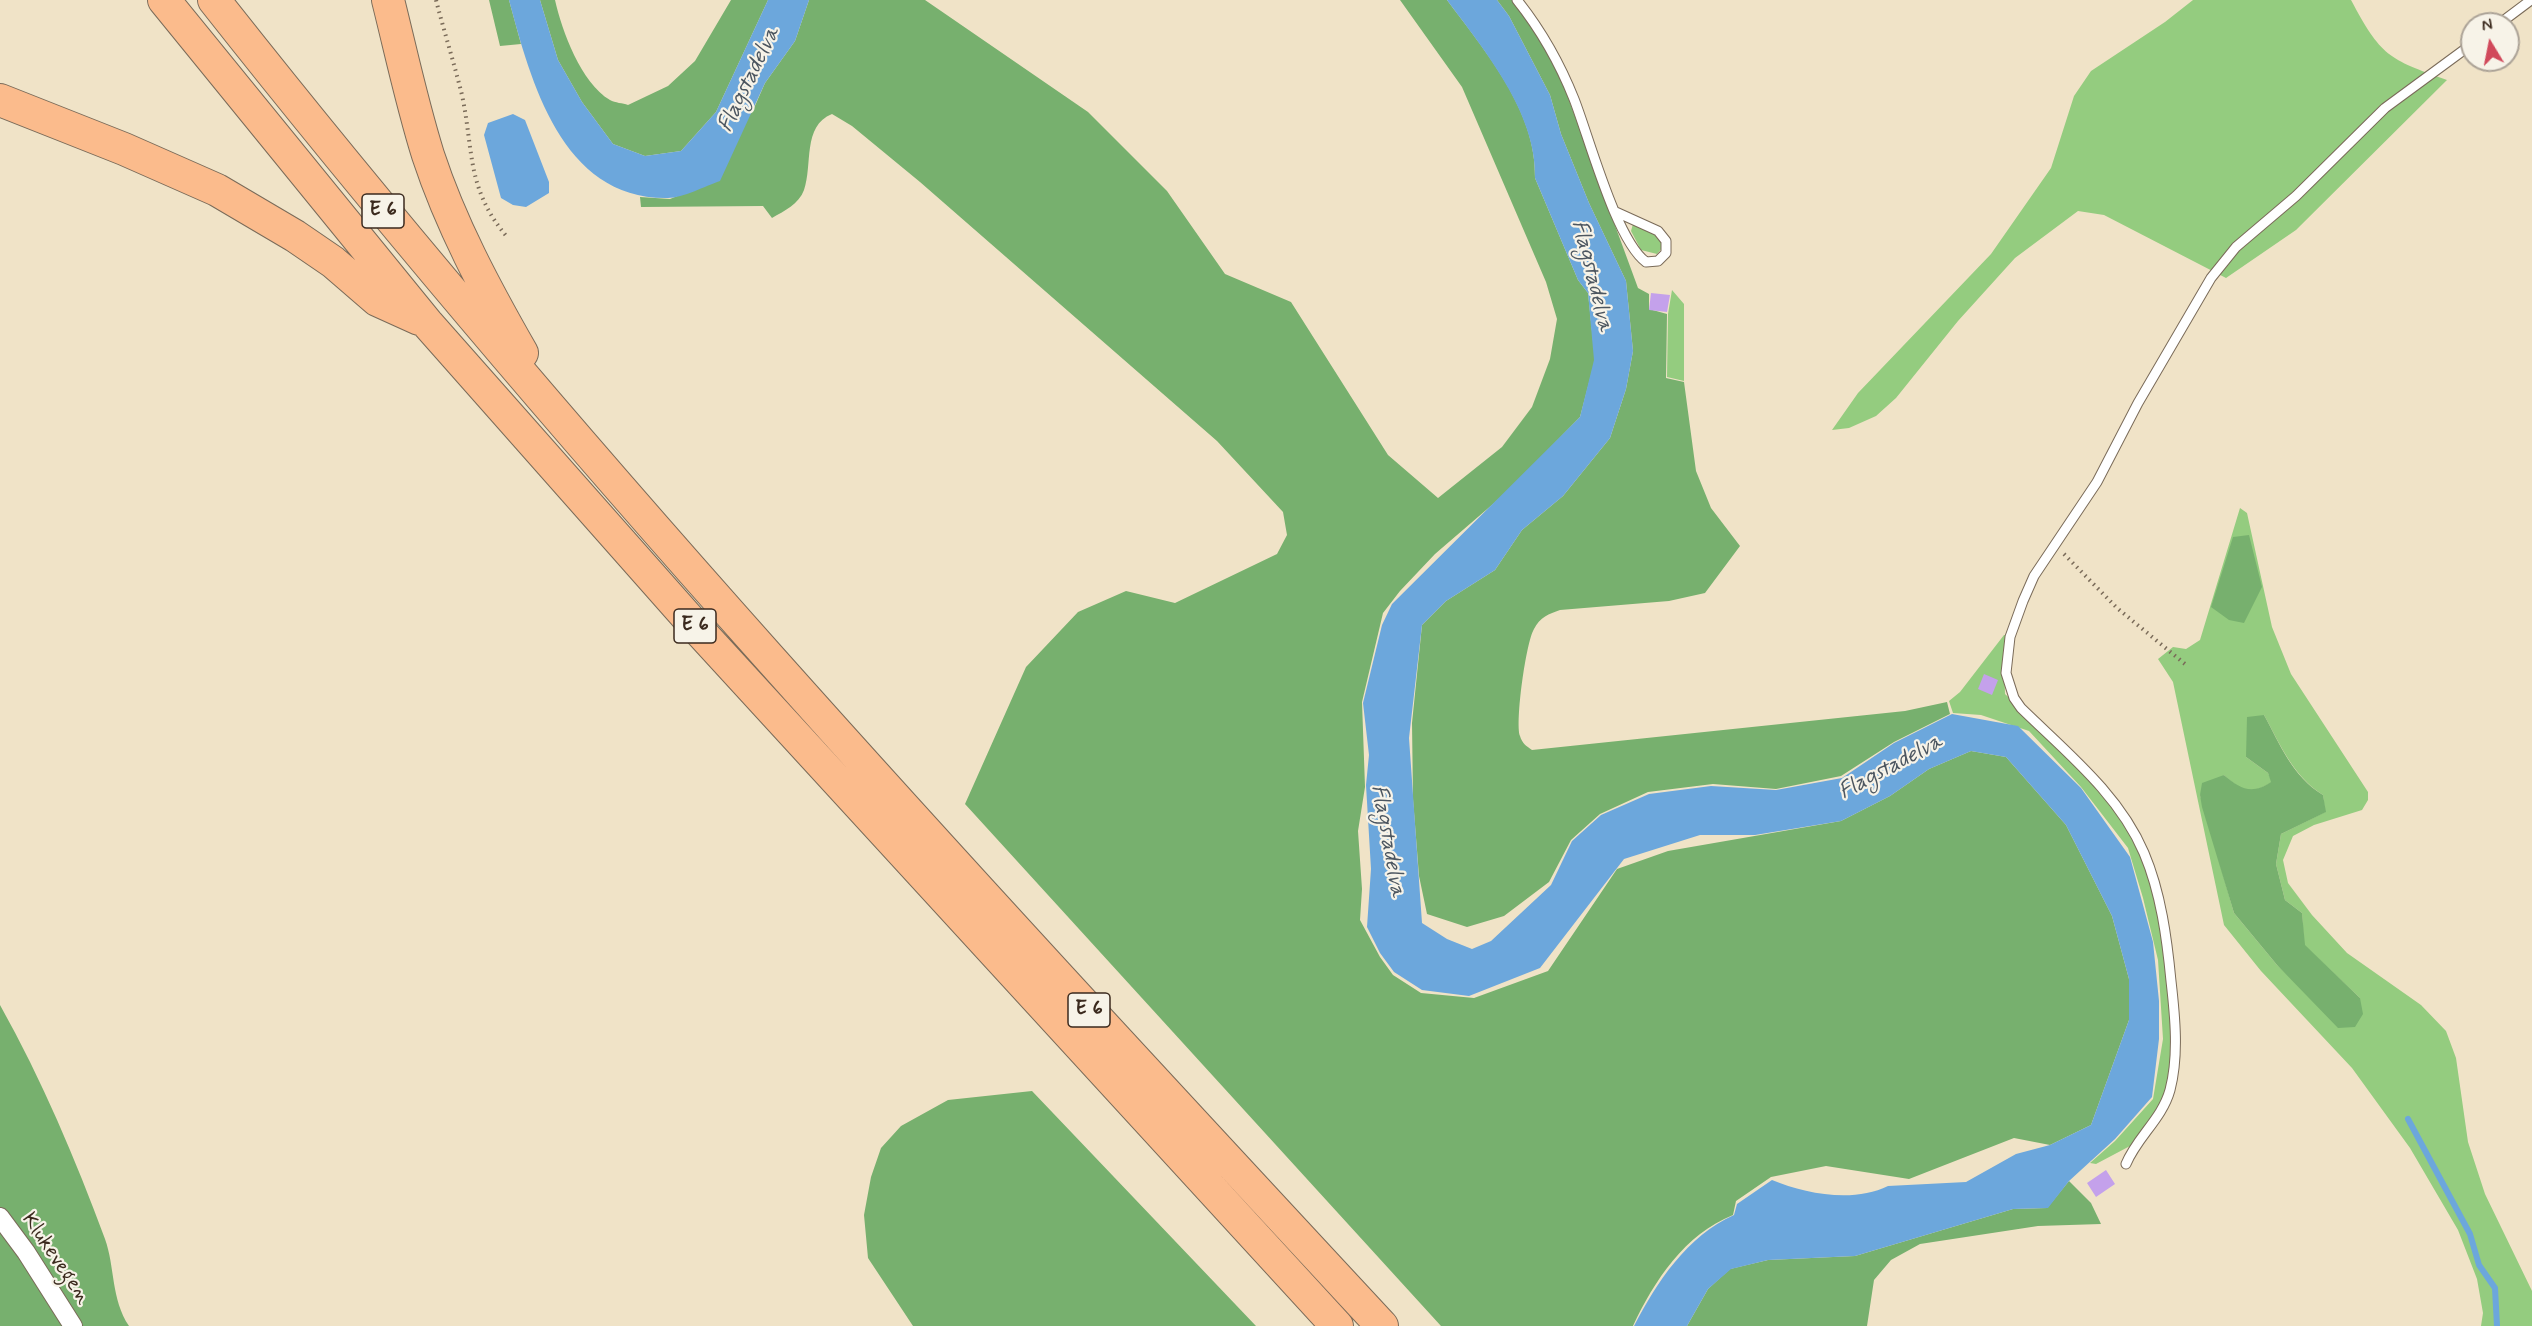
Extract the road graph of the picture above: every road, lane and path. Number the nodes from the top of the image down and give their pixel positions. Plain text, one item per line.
1 (164, 0) edge
2 (214, 0) edge
3 (388, 0) edge
4 (436, 0) edge
5 (1517, 0) edge
6 (2531, 0) edge
7 (2515, 12) edge
8 (2460, 53) edge
9 (0, 100) edge
10 (1616, 212) junction
11 (508, 238) dead end
12 (427, 323) junction
13 (558, 417) junction
14 (2055, 545) junction
15 (2185, 664) dead end
16 (2126, 1164) dead end
17 (0, 1217) edge
18 (73, 1326) edge
19 (1337, 1326) edge
20 (1382, 1326) edge

1 - 12 highway, E 6
2 - 13 highway, E 6
3 - 13 highway, E 6
4 - 11 path
5 - 10 lane
6 - 7 lane
8 - 14 lane
9 - 12 highway, E 6
10 - 10 lane
12 - 19 highway, E 6
13 - 20 highway, E 6
14 - 15 path
14 - 16 lane
17 - 18 street, Klukevegen

